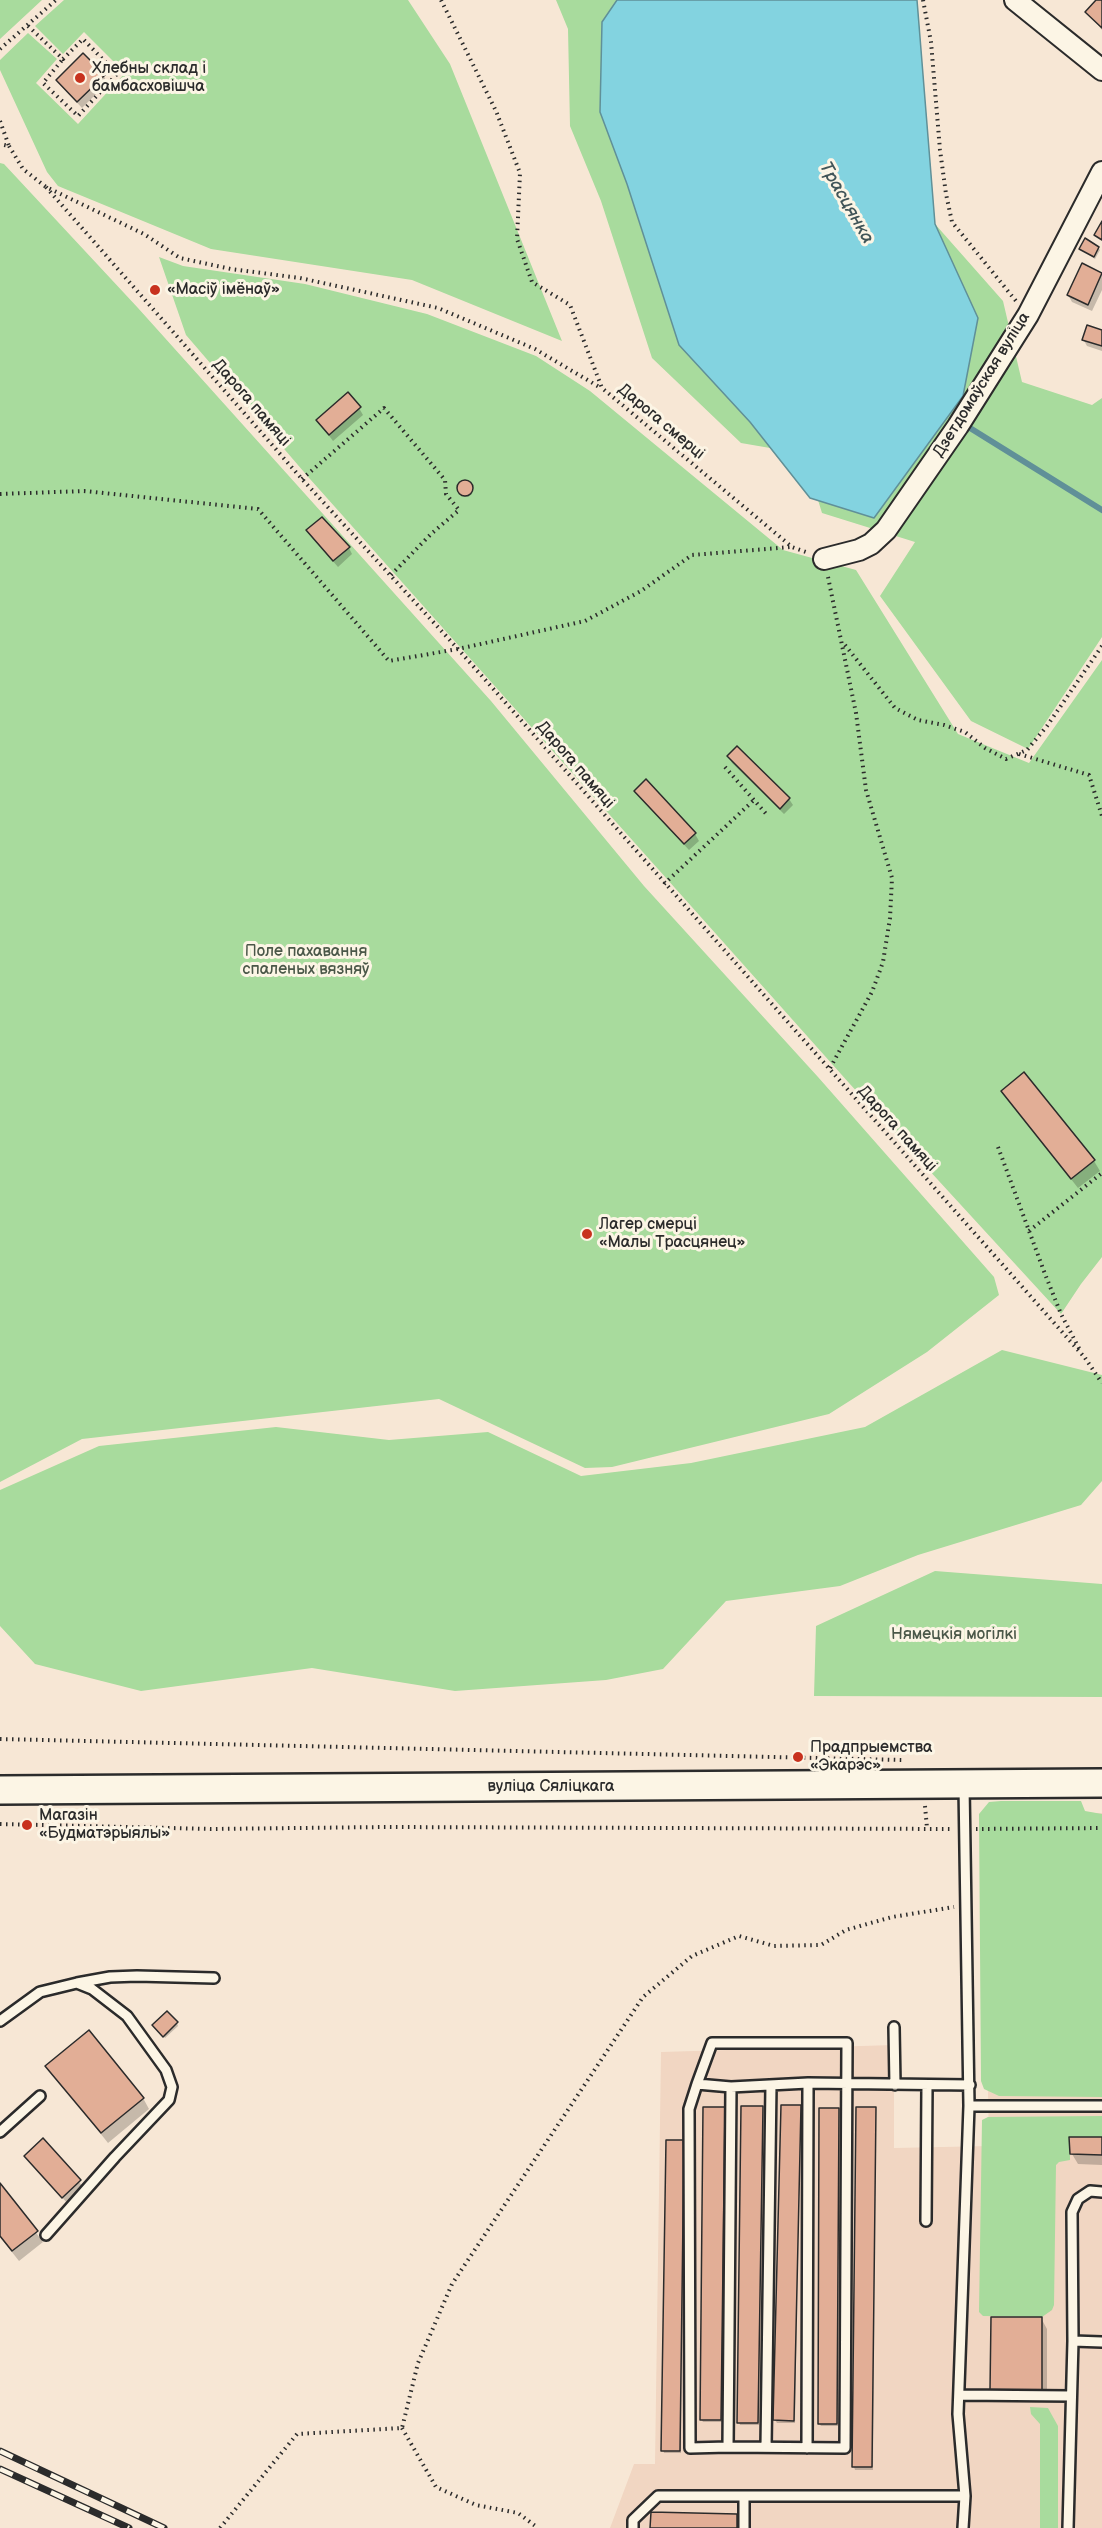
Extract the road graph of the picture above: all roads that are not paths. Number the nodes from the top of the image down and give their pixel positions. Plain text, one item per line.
1 (1015, 0) edge
2 (1102, 70) edge
3 (1102, 172) edge
4 (824, 559) road end
5 (964, 1782) junction
6 (1102, 1783) edge
7 (0, 1790) edge
8 (214, 1978) dead end
9 (77, 1983) junction
10 (0, 2021) edge
11 (894, 2027) dead end
12 (808, 2083) junction
13 (697, 2084) junction
14 (771, 2085) junction
15 (846, 2085) junction
16 (895, 2085) junction
17 (927, 2085) junction
18 (970, 2085) junction
19 (731, 2087) junction
20 (40, 2096) dead end
21 (969, 2106) junction
22 (1102, 2106) edge
23 (0, 2132) edge
24 (1102, 2192) edge
25 (926, 2221) dead end
26 (46, 2235) dead end
27 (1073, 2341) junction
28 (1102, 2342) edge
29 (959, 2395) junction
30 (1071, 2396) junction
31 (728, 2447) junction
32 (766, 2447) junction
33 (807, 2448) junction
34 (744, 2496) junction
35 (965, 2496) junction
36 (633, 2528) edge
37 (744, 2528) edge
38 (963, 2528) edge
39 (1068, 2528) edge

1 - 2 street
3 - 4 street, Дзетдомаўская вуліца
5 - 6 main road, вуліца Сяліцкага
5 - 7 main road, вуліца Сяліцкага
5 - 18 lane
8 - 9 lane
9 - 10 lane
9 - 26 lane
11 - 16 lane
12 - 14 lane
12 - 15 lane
12 - 33 lane
13 - 15 lane
13 - 19 lane
13 - 31 lane
14 - 19 lane
14 - 32 lane
15 - 16 lane
15 - 33 lane
16 - 17 lane
17 - 18 lane
17 - 25 lane
18 - 21 lane
19 - 31 lane
20 - 23 lane
21 - 22 lane
21 - 29 lane
24 - 27 lane
27 - 28 lane
27 - 30 lane
29 - 30 lane
29 - 35 lane
30 - 39 lane
31 - 32 lane
32 - 33 lane
34 - 35 lane
34 - 36 lane
34 - 37 lane
35 - 38 lane

